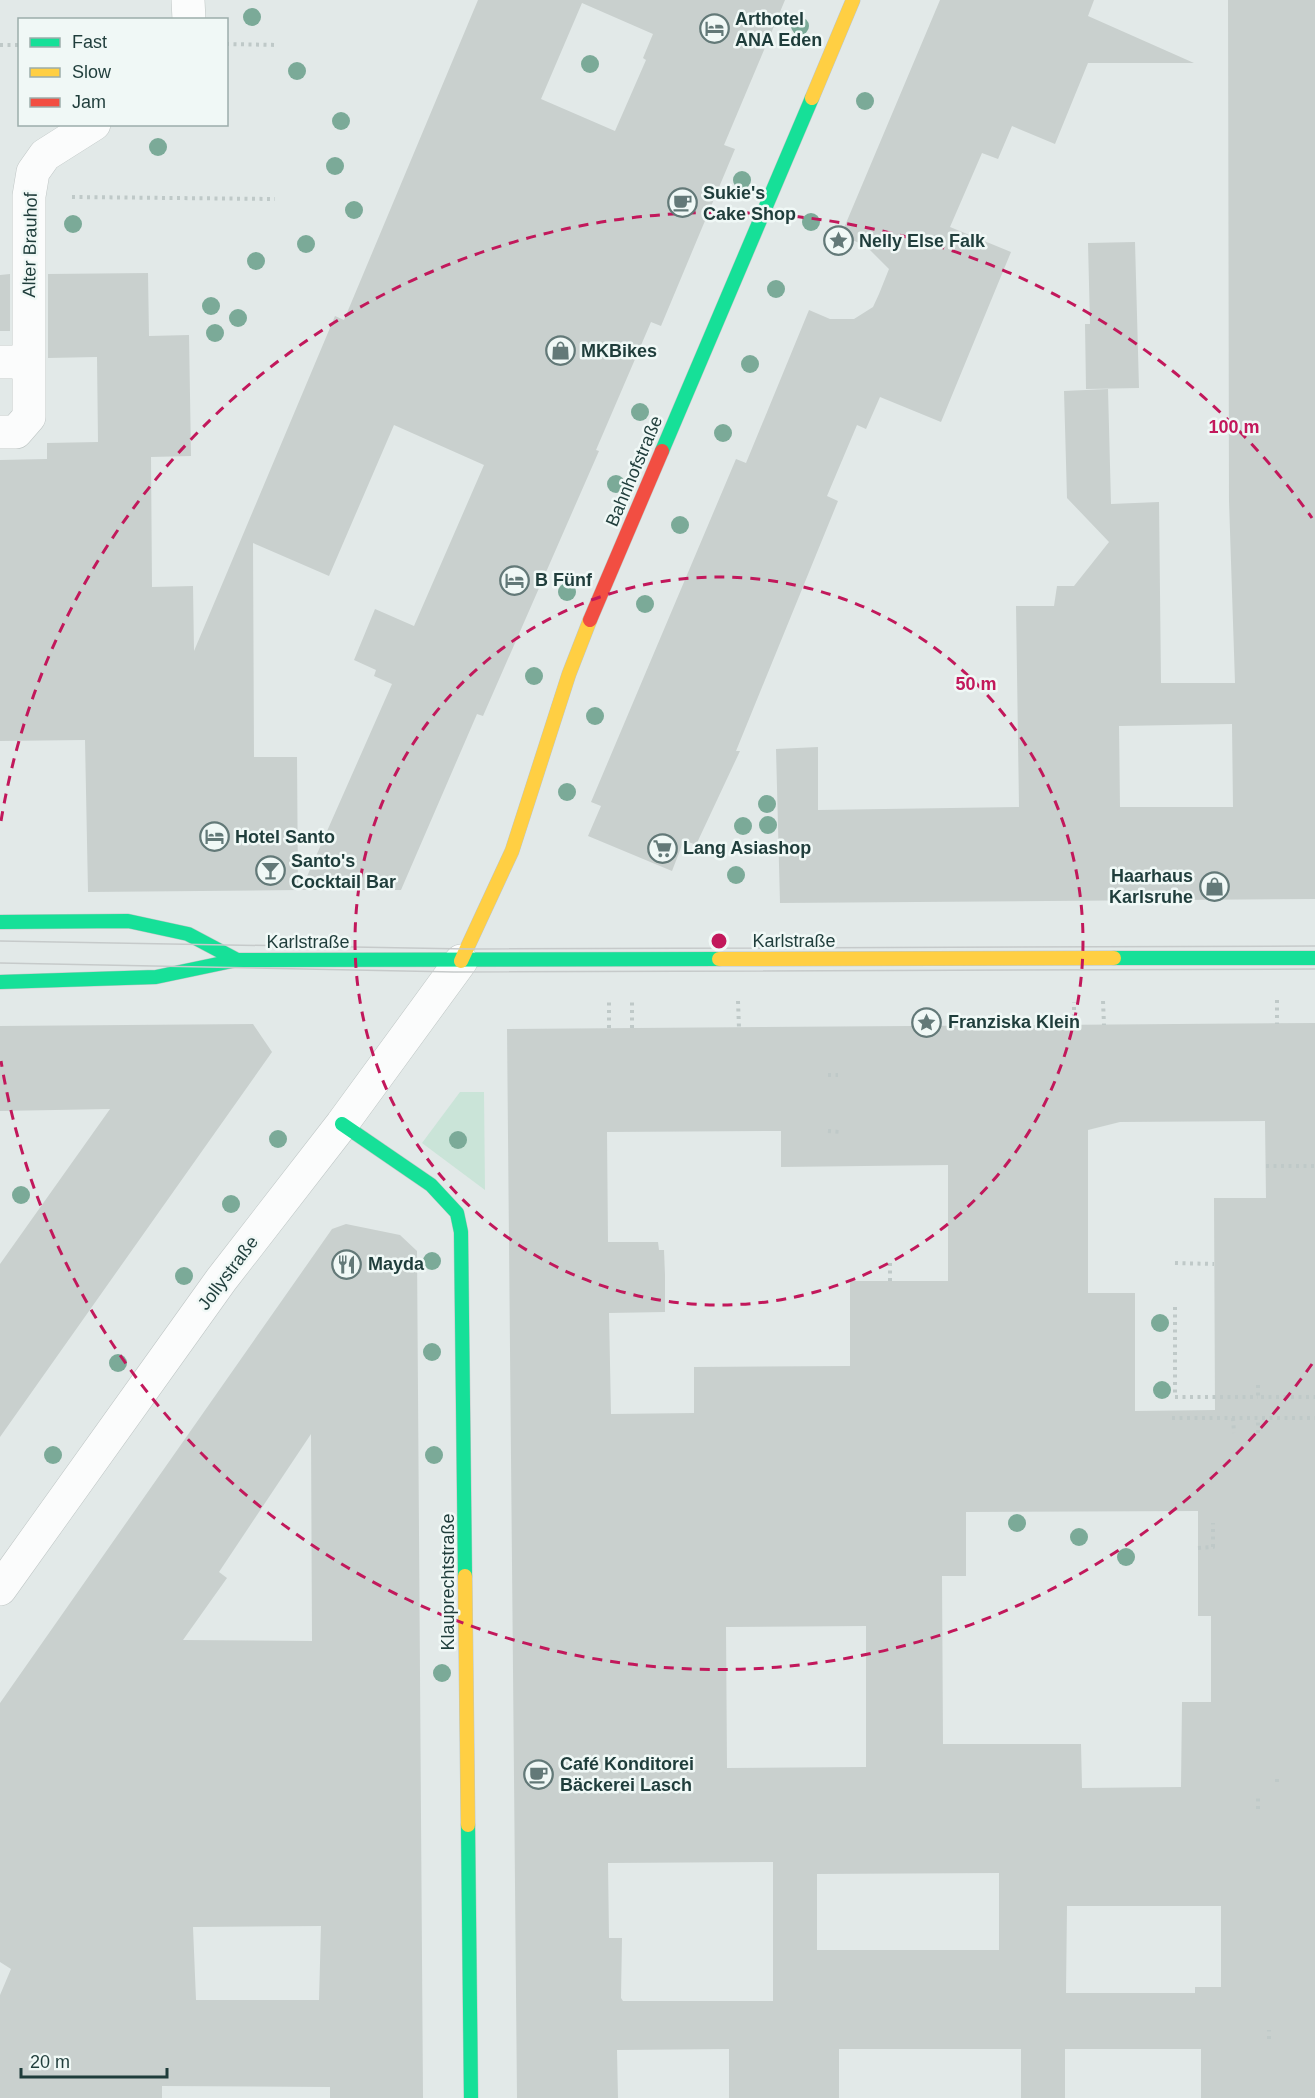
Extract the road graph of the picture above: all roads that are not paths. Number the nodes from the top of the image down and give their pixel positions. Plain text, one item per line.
1 (188, 0) edge
2 (853, 0) edge
3 (189, 18) edge
4 (91, 126) edge
5 (14, 362) edge
6 (0, 432) edge
7 (0, 922) edge
8 (1315, 958) edge
9 (237, 960) junction
10 (461, 961) junction
11 (0, 982) edge
12 (342, 1124) junction
13 (0, 1589) edge
14 (471, 2098) edge

1 - 3 street
2 - 10 street, Bahnhofstraße
4 - 5 street, Alter Brauhof
5 - 6 street, Alter Brauhof
7 - 9 street, Karlstraße
8 - 10 street, Karlstraße
9 - 10 street, Karlstraße
9 - 11 street, Karlstraße
10 - 12 street, Jollystraße
12 - 13 street, Jollystraße
12 - 14 street, Klauprechtstraße

